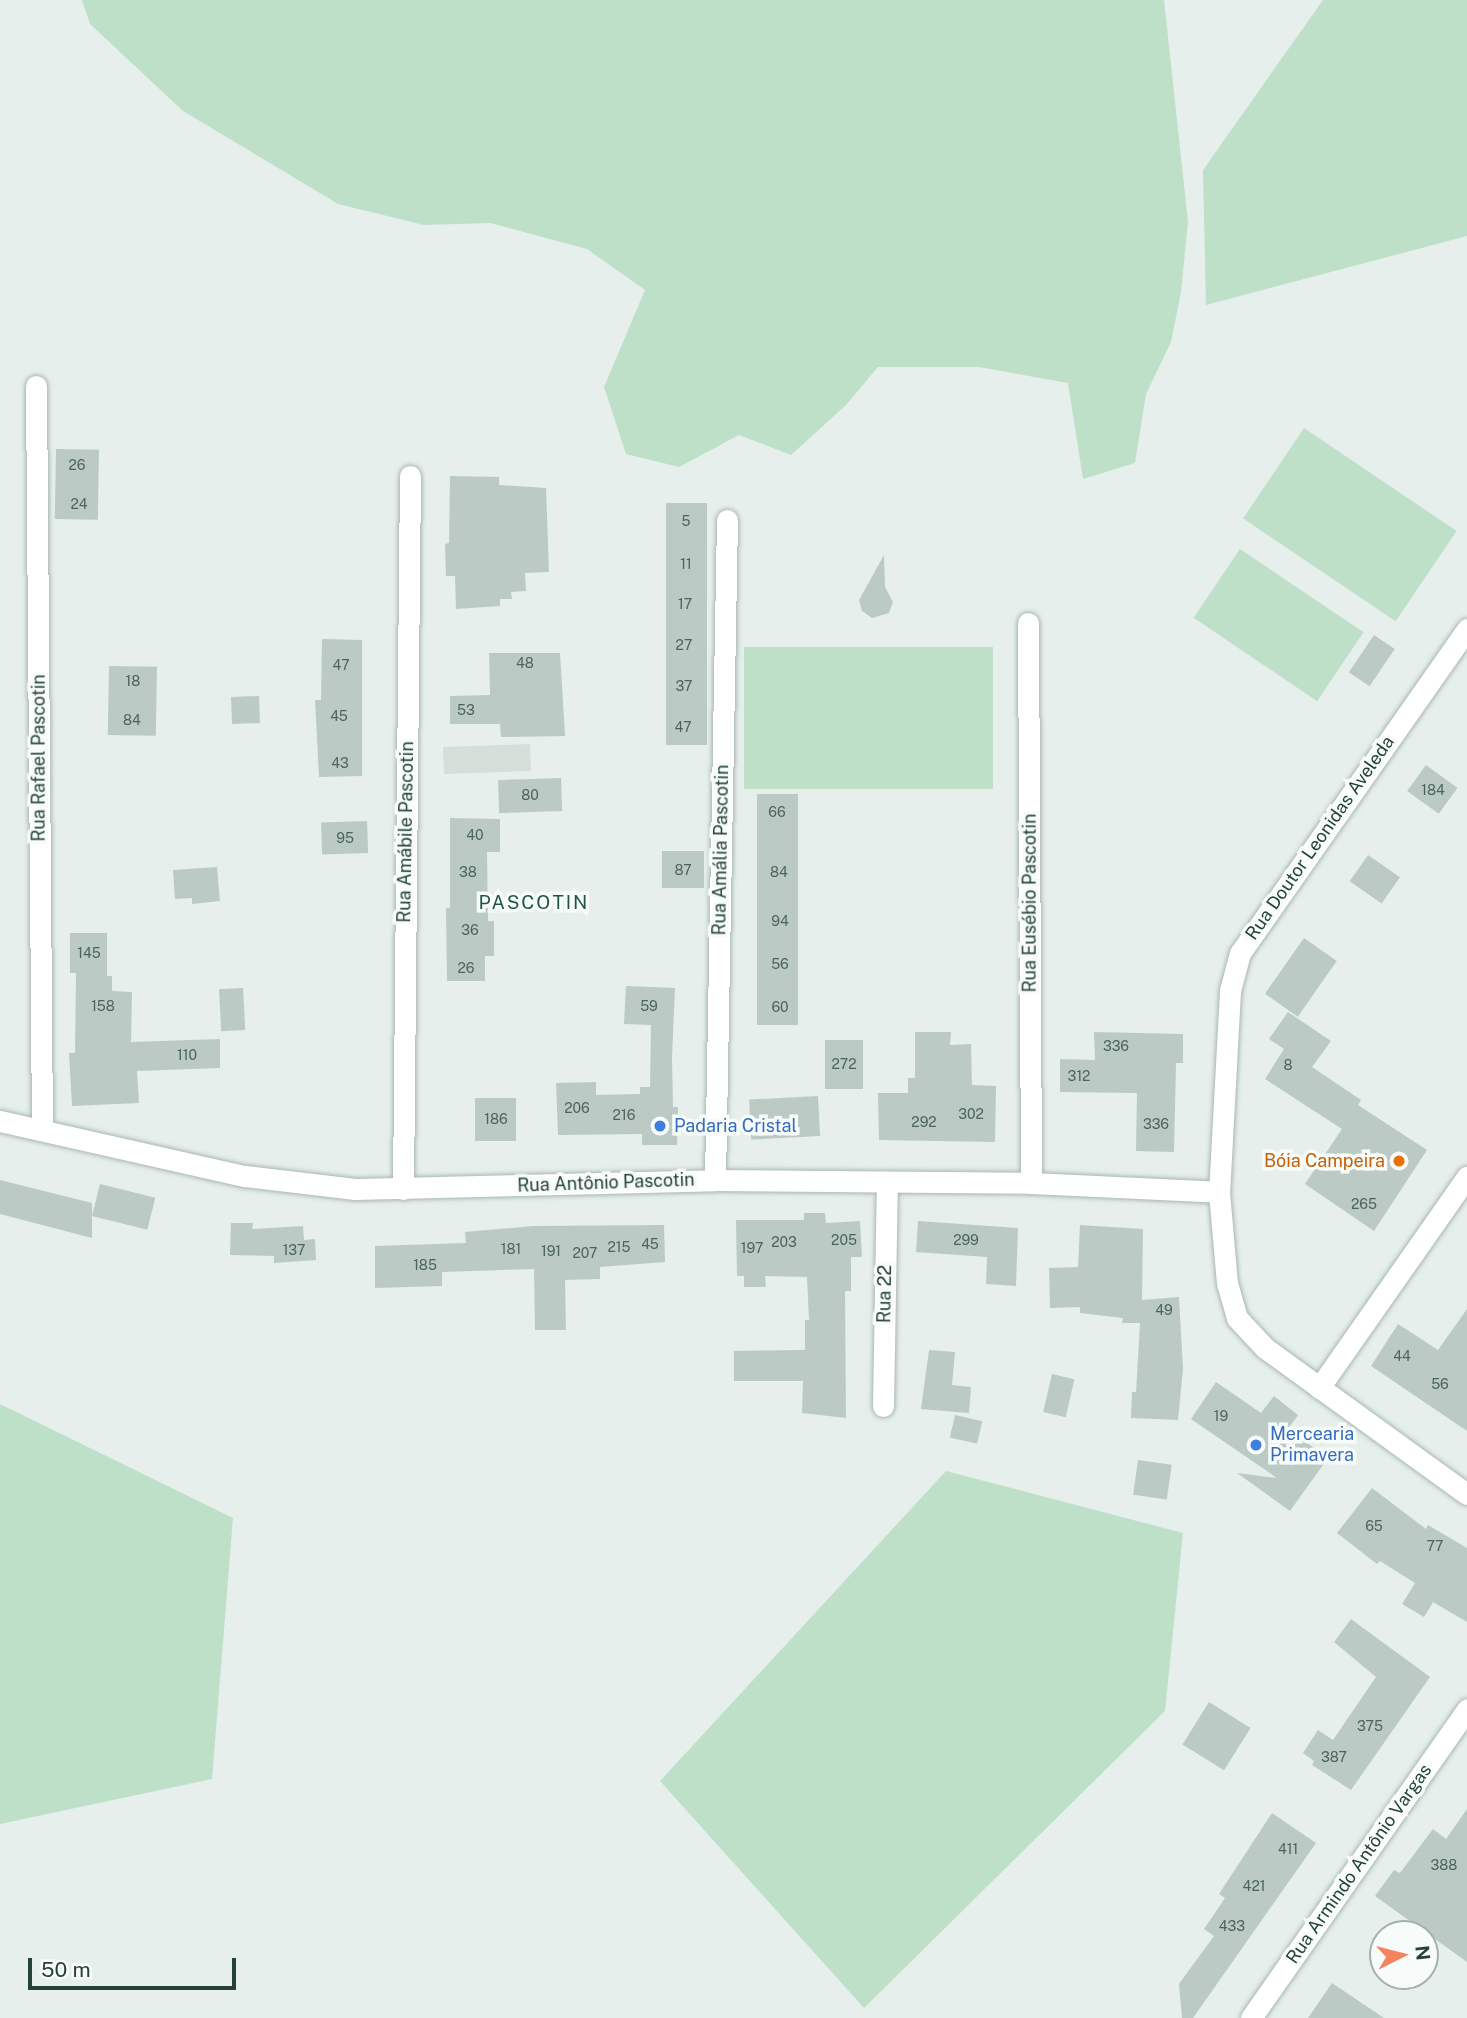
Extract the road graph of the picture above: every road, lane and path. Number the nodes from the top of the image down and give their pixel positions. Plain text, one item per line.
1 (36, 386) dead end
2 (410, 476) dead end
3 (727, 520) dead end
4 (1028, 623) dead end
5 (1467, 629) edge
6 (0, 1121) edge
7 (42, 1130) junction
8 (1467, 1177) edge
9 (715, 1180) junction
10 (887, 1182) junction
11 (1031, 1183) junction
12 (403, 1189) junction
13 (1219, 1192) junction
14 (1319, 1388) junction
15 (883, 1406) dead end
16 (1467, 1494) edge
17 (1467, 1709) edge
18 (1251, 2018) edge

1 - 7 street, Rua Rafael Pascotin
2 - 12 street, Rua Amábile Pascotin
3 - 9 street, Rua Amália Pascotin
4 - 11 street, Rua Eusébio Pascotin
5 - 13 street, Rua Doutor Leonidas Aveleda
6 - 7 street, Rua Antônio Pascotin
7 - 12 street, Rua Antônio Pascotin
8 - 14 street
9 - 10 street, Rua Antônio Pascotin
9 - 12 street, Rua Antônio Pascotin
10 - 11 street, Rua Antônio Pascotin
10 - 15 street, Rua 22
11 - 13 street, Rua Antônio Pascotin
13 - 14 street, Rua Doutor Leonidas Aveleda
14 - 16 street, Rua Doutor Leonidas Aveleda
17 - 18 street, Rua Armindo Antônio Vargas

